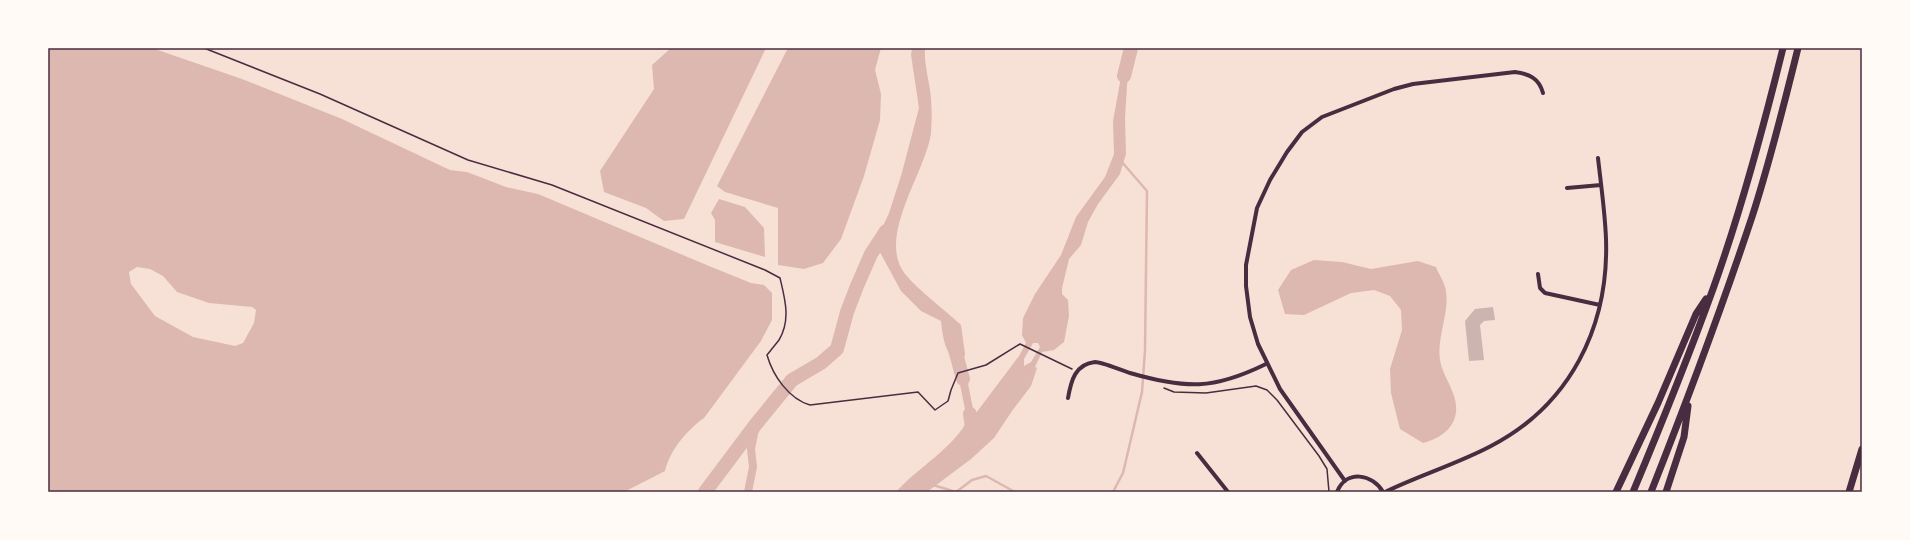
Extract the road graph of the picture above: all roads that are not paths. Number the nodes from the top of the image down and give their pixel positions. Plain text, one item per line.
1 (1782, 48) edge
2 (1798, 48) edge
3 (1543, 92) dead end
4 (1598, 158) dead end
5 (1601, 185) junction
6 (1567, 188) dead end
7 (1538, 274) dead end
8 (1713, 288) junction
9 (1600, 305) junction
10 (1266, 364) junction
11 (1689, 396) junction
12 (1068, 398) dead end
13 (1862, 449) edge
14 (1197, 453) dead end
15 (1345, 481) junction
16 (1228, 492) edge
17 (1337, 492) edge
18 (1384, 492) edge
19 (1616, 492) edge
20 (1633, 492) edge
21 (1652, 492) edge
22 (1666, 492) edge
23 (1849, 492) edge

1 - 8 main road
2 - 11 main road
3 - 10 street
4 - 5 street
5 - 6 street
5 - 9 street
7 - 9 street
8 - 19 main road
8 - 20 main road
9 - 18 street
10 - 12 street
10 - 15 street
11 - 21 main road
11 - 22 main road
13 - 23 main road
14 - 16 street
15 - 17 street
15 - 18 street

